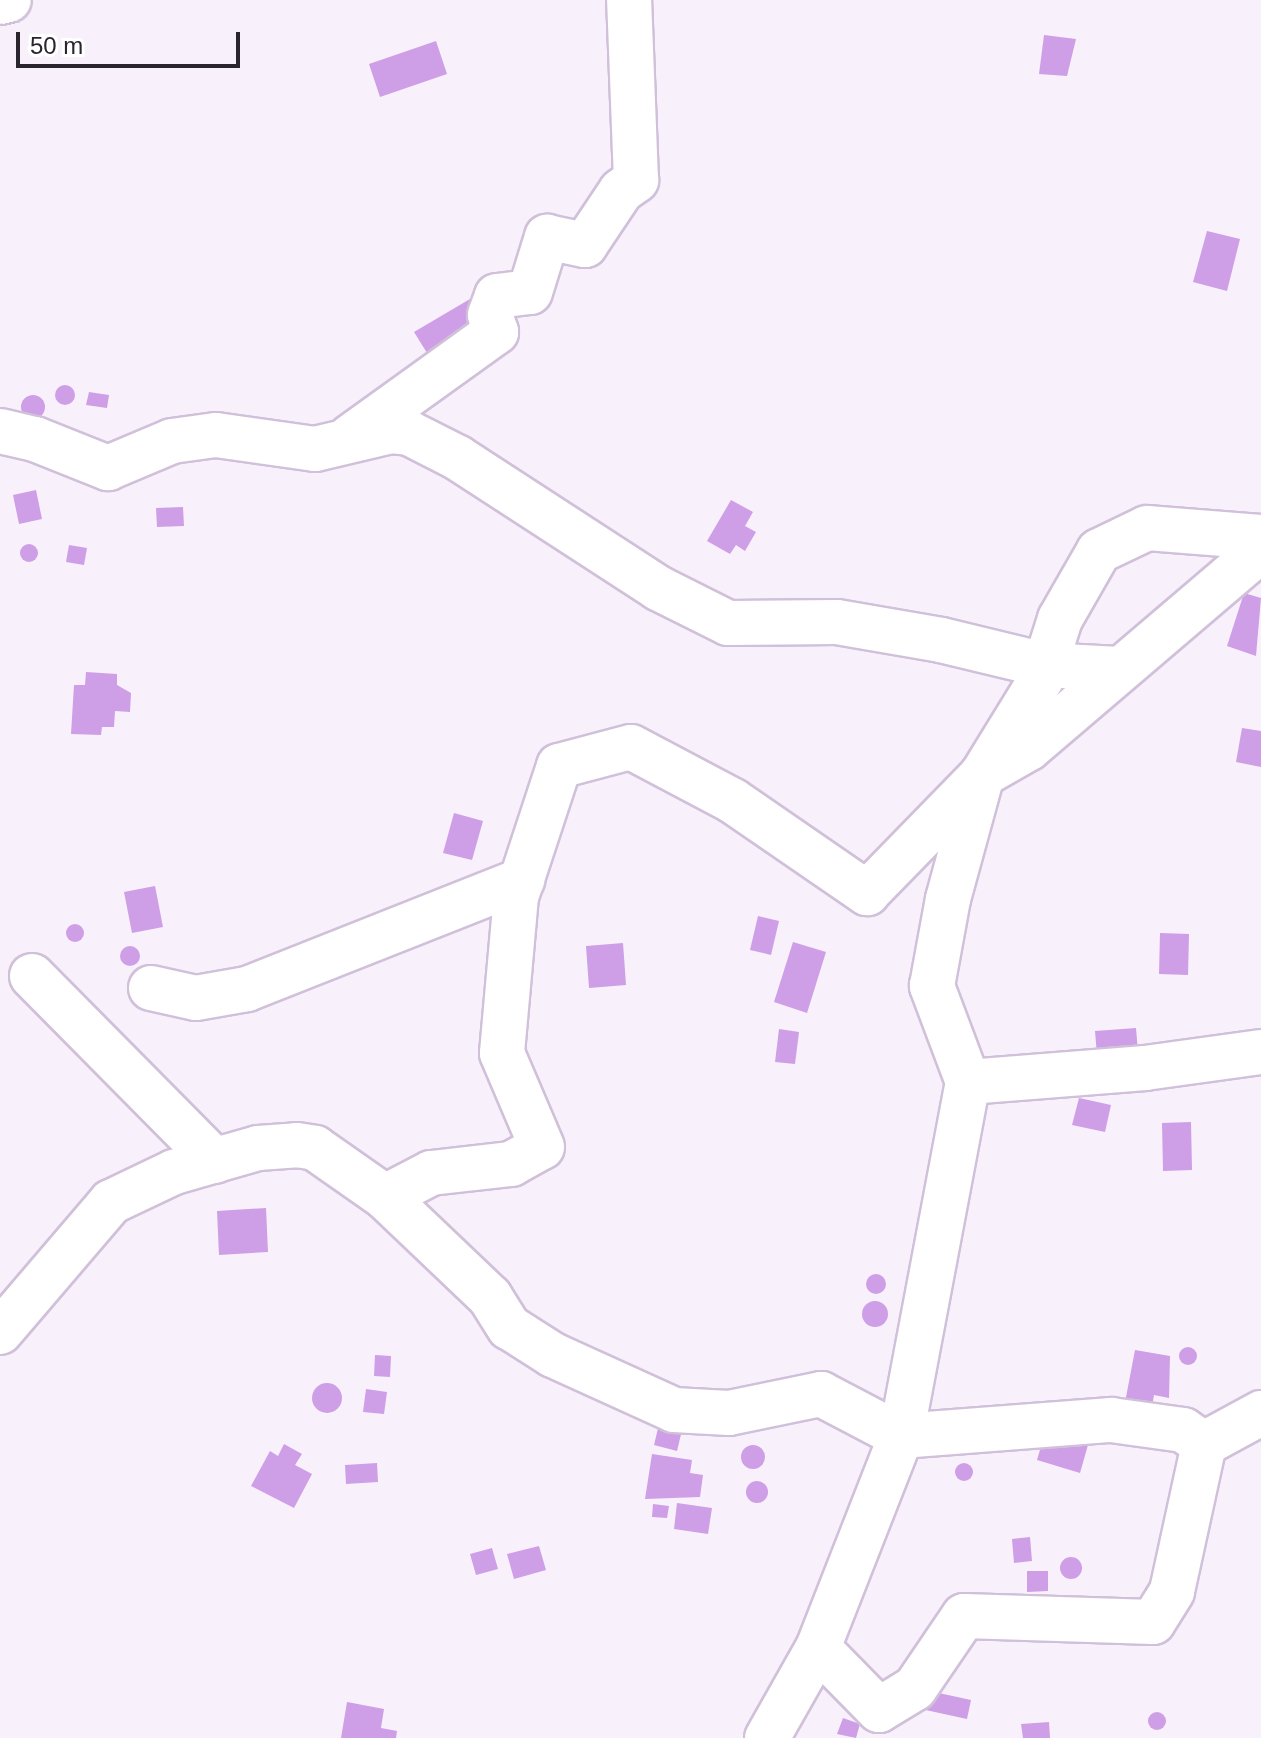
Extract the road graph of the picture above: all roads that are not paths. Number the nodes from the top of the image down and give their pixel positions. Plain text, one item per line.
1 (9, 0) edge
2 (629, 0) edge
3 (0, 2) edge
4 (0, 431) edge
5 (335, 447) junction
6 (1261, 537) edge
7 (1261, 550) edge
8 (1119, 663) junction
9 (1044, 665) junction
10 (982, 775) junction
11 (522, 880) junction
12 (32, 976) dead end
13 (151, 988) dead end
14 (1261, 1052) edge
15 (968, 1082) junction
16 (215, 1161) junction
17 (385, 1197) junction
18 (0, 1332) edge
19 (1261, 1413) edge
20 (901, 1436) junction
21 (1204, 1444) junction
22 (818, 1648) junction
23 (767, 1738) edge

1 - 3 street
2 - 5 street
4 - 5 street
5 - 9 street
6 - 9 street
7 - 8 street
8 - 9 street
8 - 10 street
9 - 10 street
10 - 11 street
10 - 15 street
11 - 13 street
11 - 17 street
12 - 16 street
14 - 15 street
15 - 20 street
16 - 17 street
16 - 18 street
17 - 20 street
19 - 21 street
20 - 21 street
20 - 22 street
21 - 22 street
22 - 23 street

